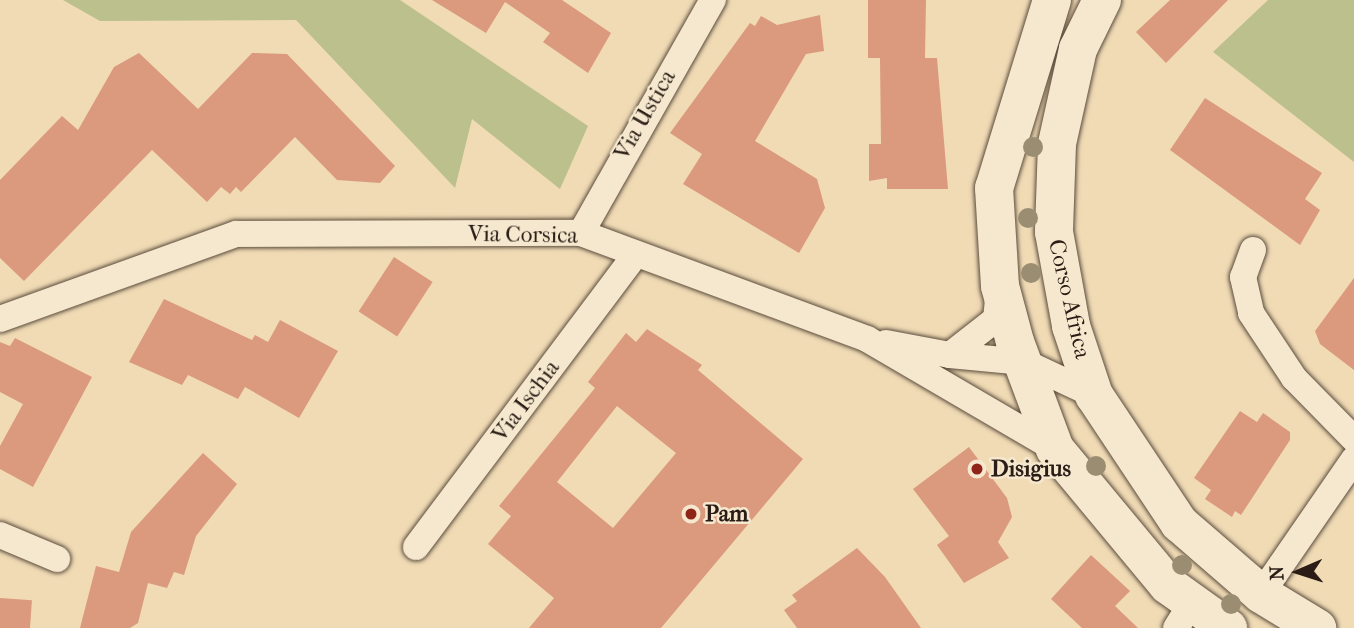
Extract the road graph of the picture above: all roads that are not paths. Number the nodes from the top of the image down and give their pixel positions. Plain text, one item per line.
1 (1052, 0) edge
2 (1102, 0) edge
3 (708, 2) edge
4 (581, 233) junction
5 (1253, 250) dead end
6 (636, 254) junction
7 (1000, 286) junction
8 (0, 319) edge
9 (867, 339) junction
10 (950, 355) junction
11 (1024, 362) junction
12 (1094, 395) junction
13 (1354, 439) edge
14 (1055, 449) junction
15 (1354, 458) edge
16 (0, 535) edge
17 (416, 547) dead end
18 (57, 559) dead end
19 (1261, 594) junction
20 (1184, 615) edge
21 (1228, 628) edge
22 (1317, 628) edge

1 - 7 street
2 - 12 street, Corso Africa
3 - 4 street, Via Ustica
4 - 6 street, Via Corsica
4 - 8 street, Via Corsica
5 - 13 street
6 - 9 street, Via Corsica
6 - 17 street, Via Ischia
7 - 10 street
7 - 11 street
9 - 10 street, Corso Africa
9 - 14 street, Via Corsica
10 - 11 street, Corso Africa
11 - 12 street, Corso Africa
11 - 14 street
12 - 19 street, Corso Africa
14 - 20 street
15 - 19 street
16 - 18 street
19 - 22 street, Corso Africa
20 - 21 street

